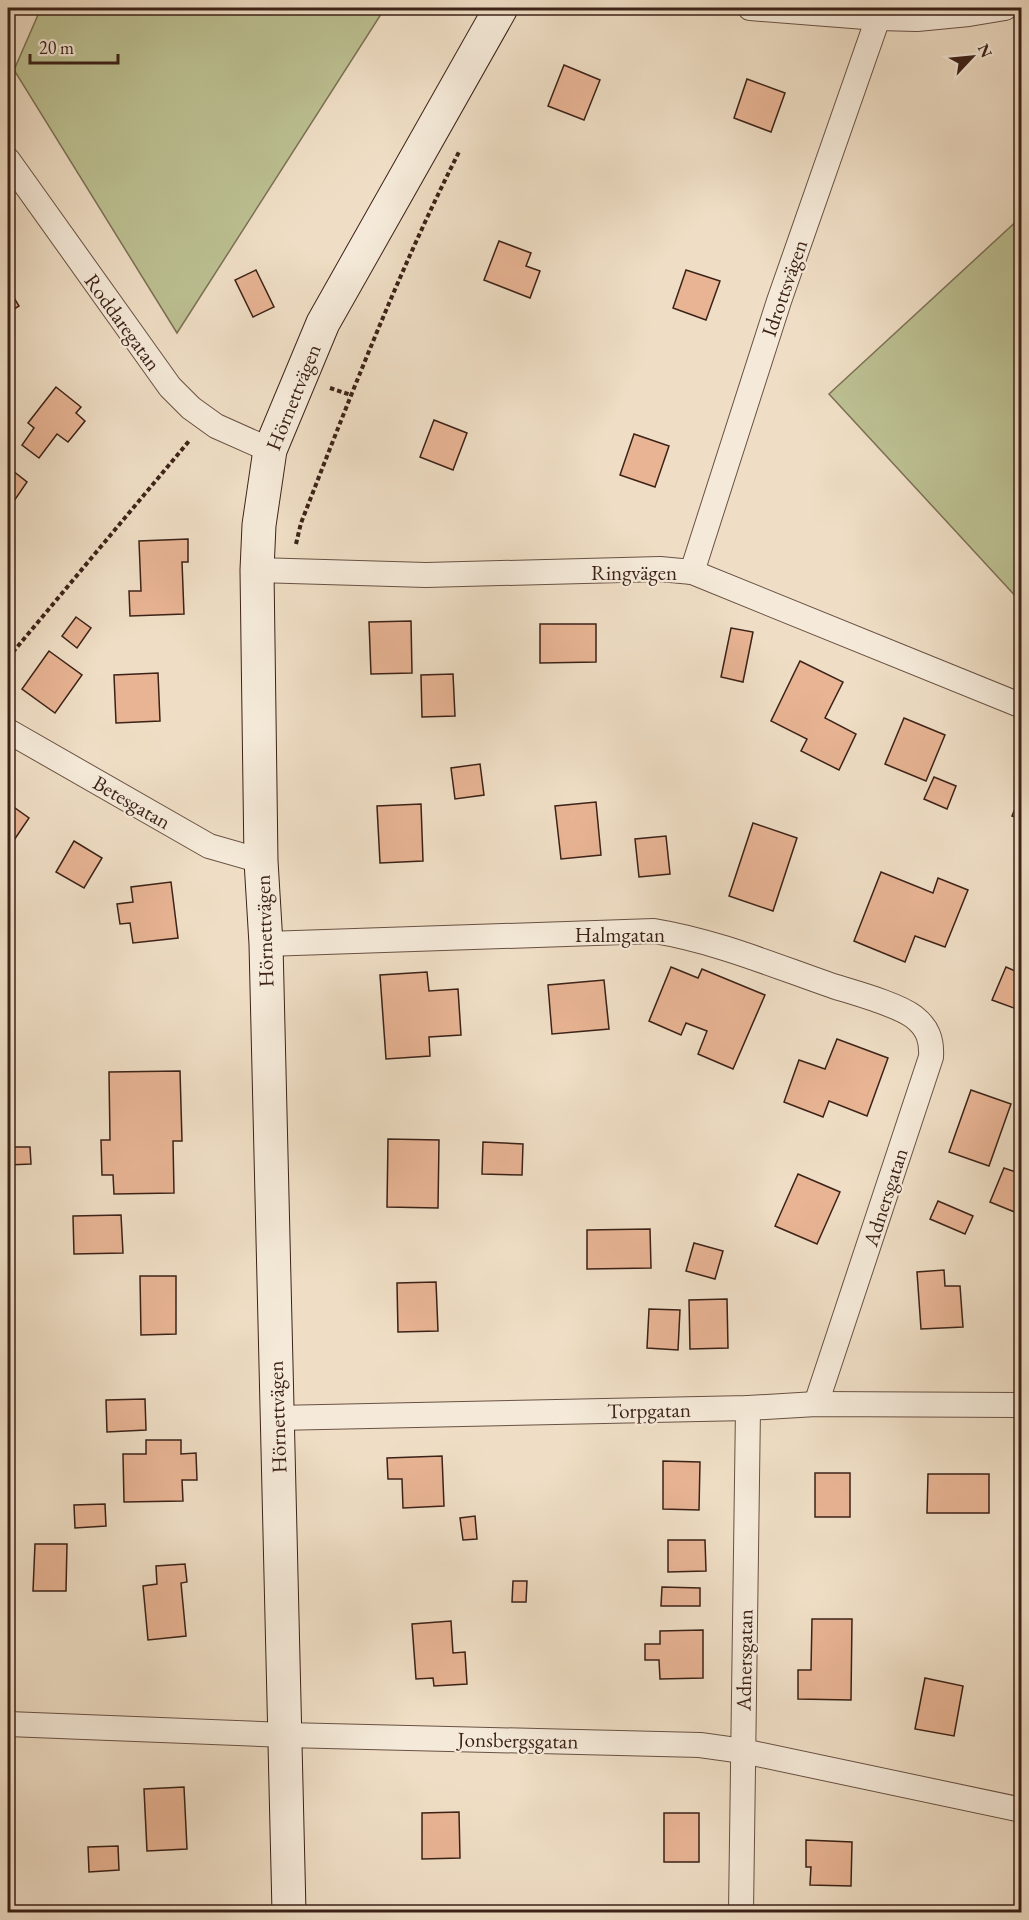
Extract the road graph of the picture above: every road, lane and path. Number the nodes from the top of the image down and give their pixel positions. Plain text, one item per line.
1 (501, 8) edge
2 (750, 8) edge
3 (1005, 8) edge
4 (881, 13) edge
5 (463, 144) dead end
6 (8, 160) edge
7 (207, 419) junction
8 (270, 450) junction
9 (257, 570) junction
10 (293, 570) junction
11 (692, 572) junction
12 (8, 658) edge
13 (1022, 706) edge
14 (8, 731) edge
15 (261, 861) junction
16 (266, 944) junction
17 (931, 1057) joint
18 (816, 1404) junction
19 (1022, 1405) edge
20 (748, 1408) junction
21 (276, 1418) junction
22 (8, 1724) edge
23 (286, 1735) junction
24 (743, 1751) junction
25 (1022, 1810) edge
26 (289, 1912) edge
27 (741, 1912) edge

1 - 8 street, Hörnettvägen
2 - 4 street
3 - 4 street
4 - 11 street, Idrottsvägen
5 - 10 path
6 - 7 street, Roddaregatan
7 - 8 street, Roddaregatan
7 - 12 path
8 - 9 street, Hörnettvägen
9 - 10 street, Ringvägen
9 - 15 street, Hörnettvägen
10 - 11 street, Ringvägen
11 - 13 street, Ringvägen
14 - 15 street, Betesgatan
15 - 16 street, Hörnettvägen
16 - 17 street, Halmgatan
16 - 21 street, Hörnettvägen
17 - 18 street, Adnersgatan
18 - 19 street, Torpgatan
18 - 20 street, Torpgatan
20 - 21 street, Torpgatan
20 - 24 street, Adnersgatan
21 - 23 street, Hörnettvägen
22 - 23 street, Jonsbergsgatan
23 - 24 street, Jonsbergsgatan
23 - 26 street, Hörnettvägen
24 - 25 street, Jonsbergsgatan
24 - 27 street, Adnersgatan

